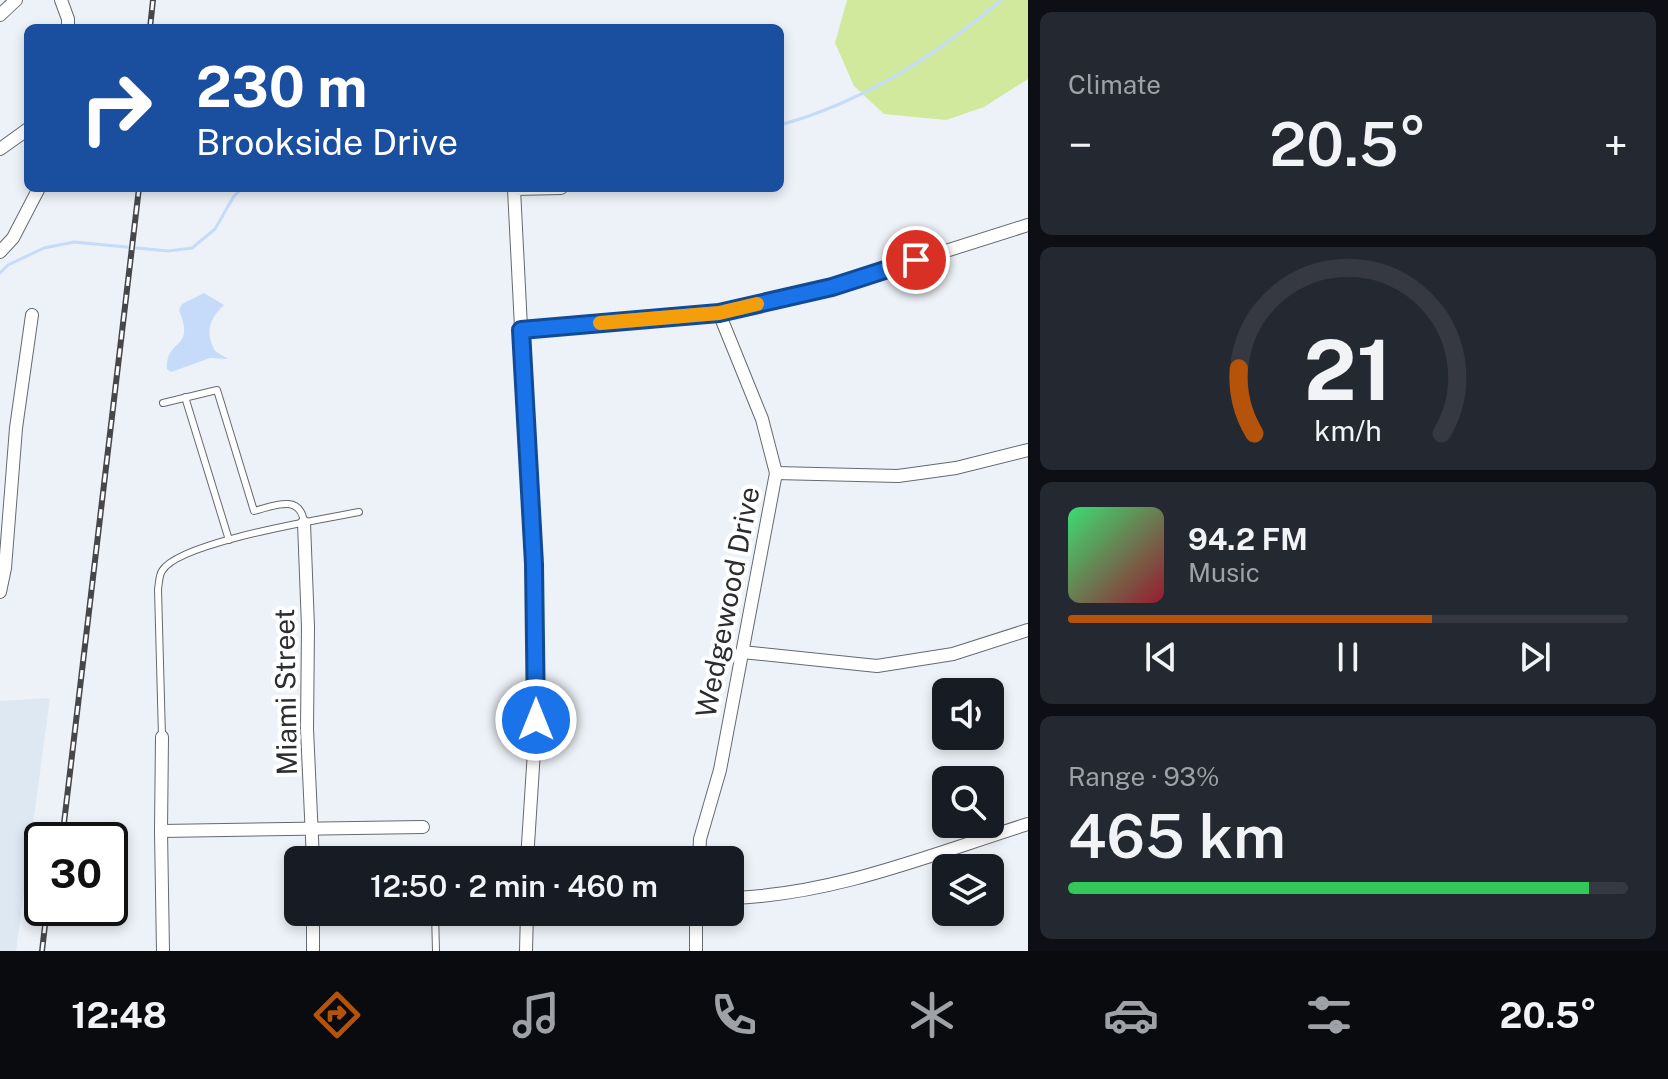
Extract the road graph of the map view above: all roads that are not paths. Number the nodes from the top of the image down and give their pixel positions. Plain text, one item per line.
1 (16, 0) edge
2 (61, 0) edge
3 (0, 15) edge
4 (68, 24) edge
5 (24, 132) edge
6 (0, 149) edge
7 (37, 192) edge
8 (514, 192) edge
9 (1028, 225) edge
10 (0, 252) edge
11 (719, 313) junction
12 (32, 315) dead end
13 (521, 330) junction
14 (185, 397) junction
15 (163, 403) dead end
16 (0, 428) edge
17 (16, 428) junction
18 (1028, 450) edge
19 (776, 473) junction
20 (254, 511) junction
21 (359, 512) dead end
22 (304, 523) junction
23 (260, 530) junction
24 (4, 533) edge
25 (229, 540) junction
26 (0, 592) edge
27 (1028, 630) edge
28 (742, 652) junction
29 (162, 737) joint
30 (1028, 824) edge
31 (423, 827) dead end
32 (313, 828) junction
33 (161, 831) junction
34 (313, 846) edge
35 (528, 846) edge
36 (700, 846) edge
37 (744, 897) edge
38 (313, 926) edge
39 (435, 926) edge
40 (527, 926) edge
41 (696, 926) edge
42 (163, 951) edge
43 (313, 951) edge
44 (436, 951) edge
45 (526, 951) edge
46 (696, 951) edge

1 - 3 street
2 - 4 street
5 - 6 street
7 - 10 street
8 - 13 street
9 - 11 street
11 - 13 street
11 - 19 street, Wedgewood Drive
12 - 17 street
13 - 35 street
14 - 15 lane
14 - 20 lane
14 - 25 lane
16 - 17 street
17 - 24 street
18 - 19 street
19 - 28 street, Wedgewood Drive
20 - 22 lane
20 - 23 lane
21 - 22 lane
22 - 23 lane
22 - 32 street, Miami Street
23 - 25 lane
24 - 26 street
25 - 29 lane
27 - 28 street
28 - 36 street, Wedgewood Drive
29 - 33 street
30 - 37 street
31 - 32 street
32 - 33 street
32 - 34 street, Miami Street
33 - 42 street
38 - 43 street
39 - 44 lane
40 - 45 street
41 - 46 street

